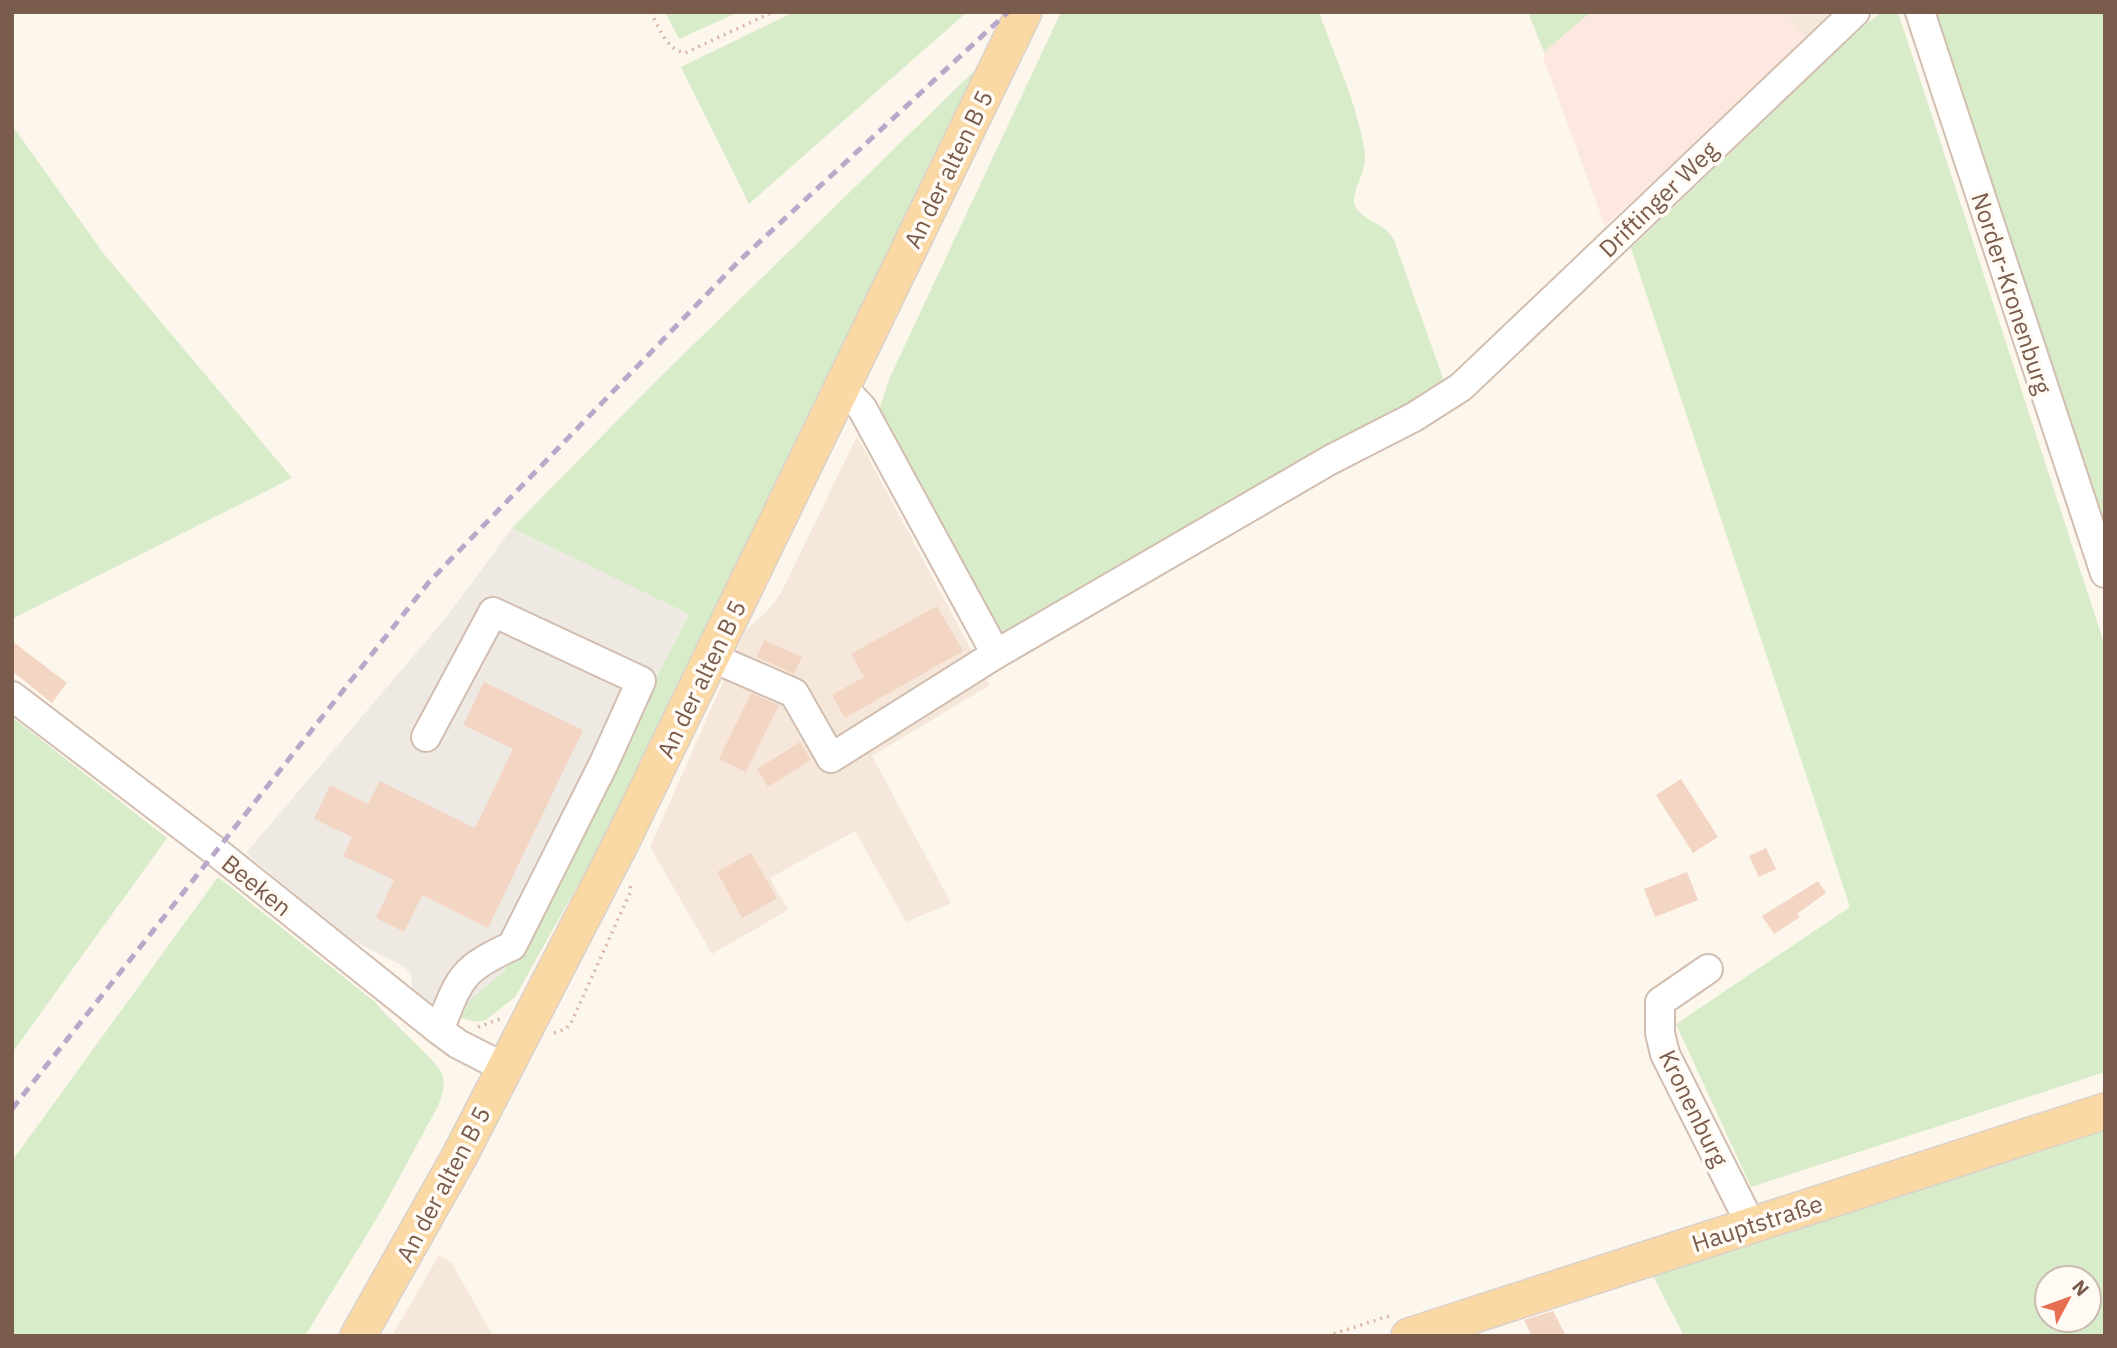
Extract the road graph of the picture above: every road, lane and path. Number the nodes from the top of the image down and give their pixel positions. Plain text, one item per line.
1 (651, 12) edge
2 (773, 12) edge
3 (1024, 12) edge
4 (1855, 12) edge
5 (1920, 12) edge
6 (842, 387) junction
7 (2105, 573) edge
8 (996, 654) junction
9 (711, 657) junction
10 (12, 696) edge
11 (426, 737) dead end
12 (1708, 969) dead end
13 (439, 1030) junction
14 (505, 1068) junction
15 (2105, 1111) edge
16 (1751, 1225) junction
17 (358, 1336) edge
18 (1409, 1336) edge

1 - 2 path
3 - 6 main road, An der alten B 5
4 - 8 street, Driftinger Weg
5 - 7 street, Norder-Kronenburg
6 - 8 street
6 - 9 main road, An der alten B 5
8 - 9 street, Driftinger Weg
9 - 14 main road, An der alten B 5
10 - 13 street, Beeken
11 - 13 street
12 - 16 street, Kronenburg
13 - 14 street, Beeken
14 - 17 main road, An der alten B 5
15 - 16 main road, Hauptstraße
16 - 18 main road, Hauptstraße

